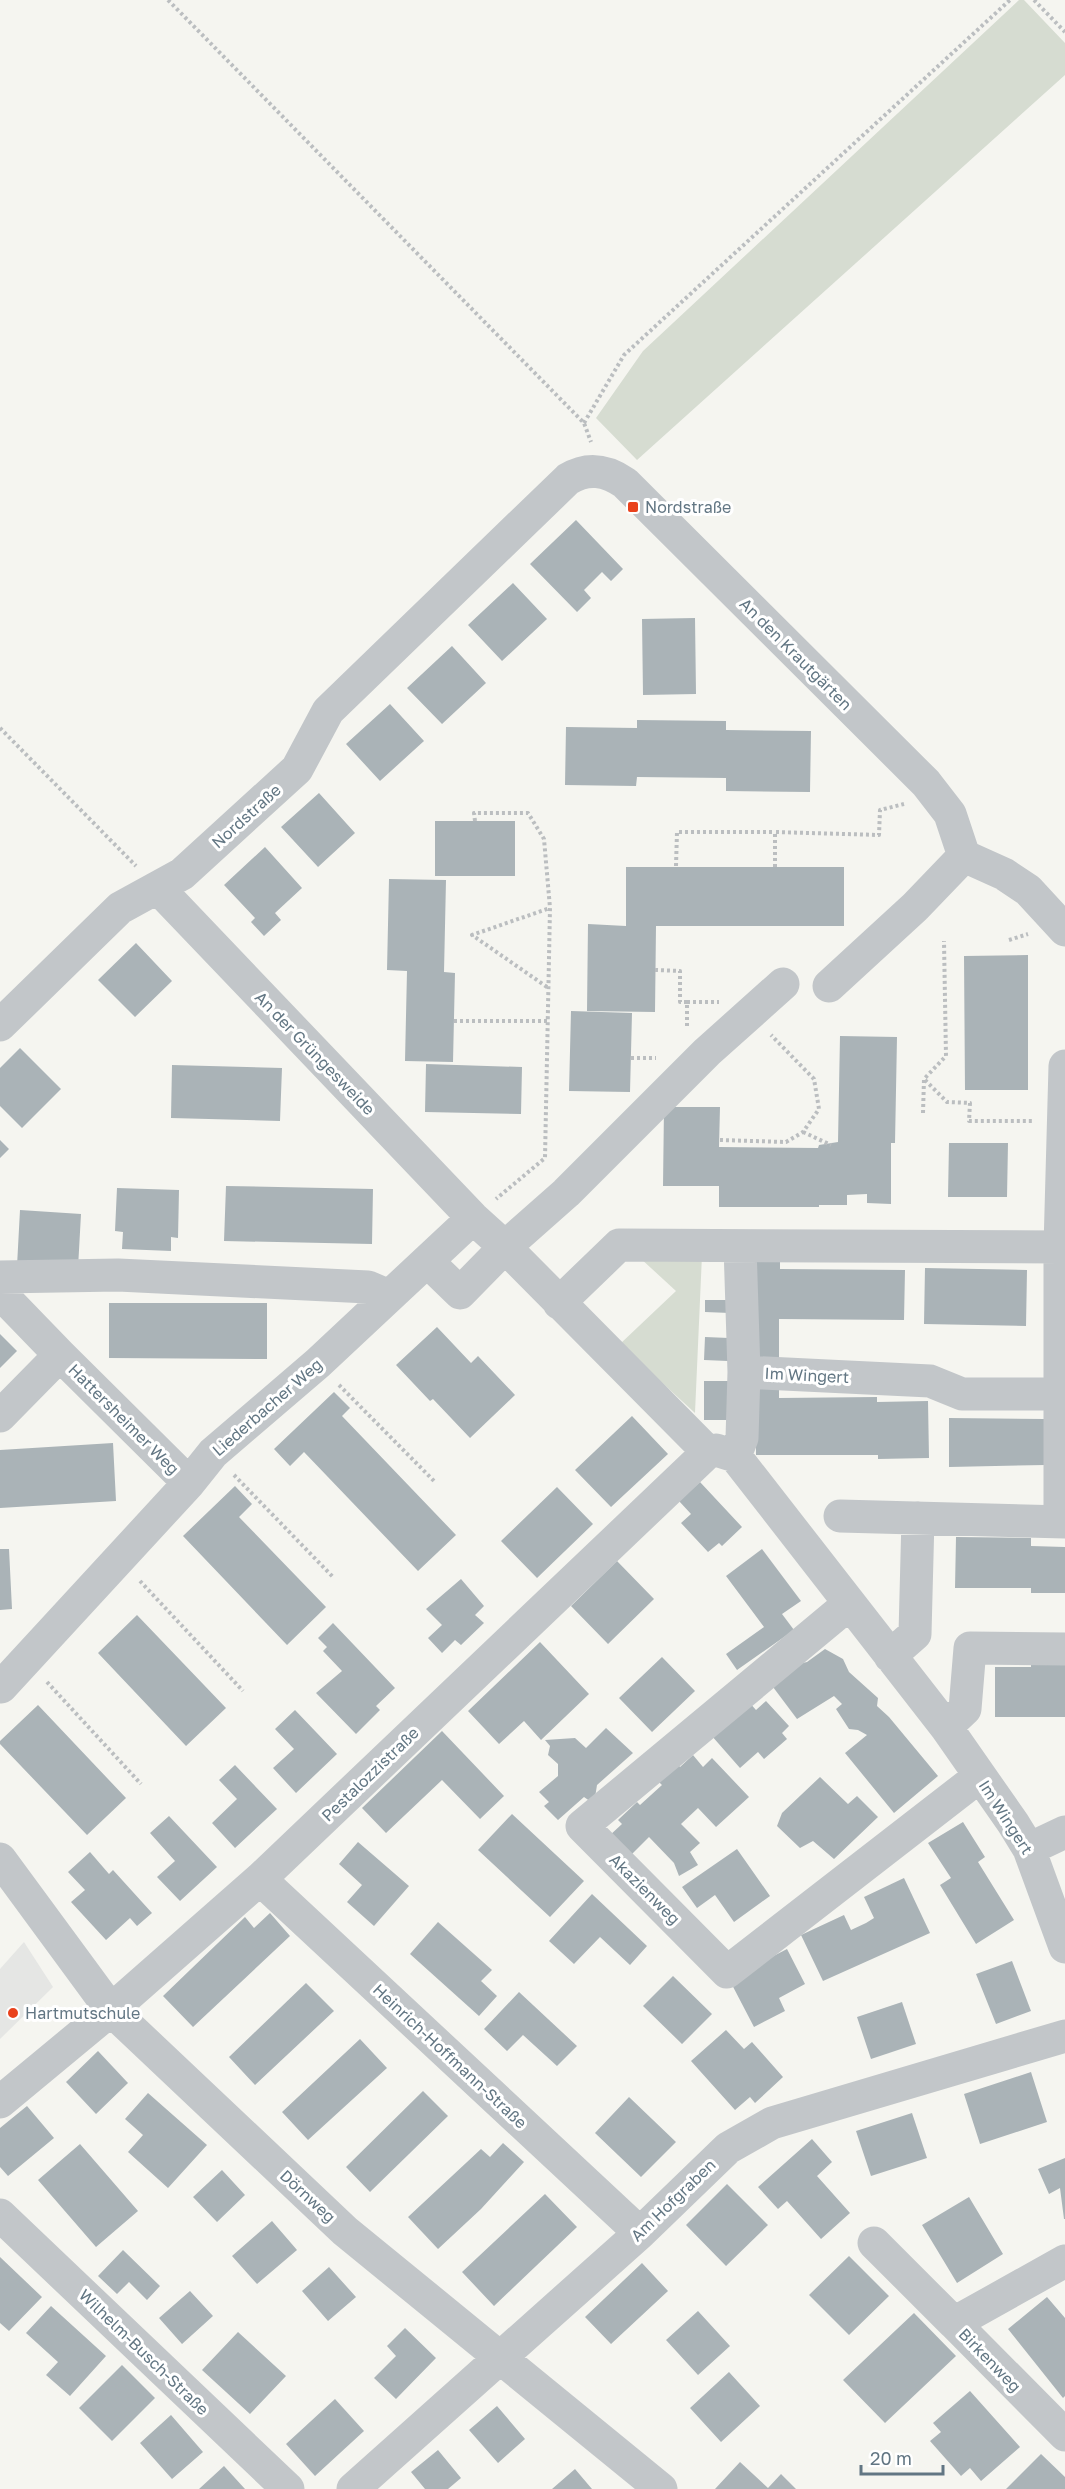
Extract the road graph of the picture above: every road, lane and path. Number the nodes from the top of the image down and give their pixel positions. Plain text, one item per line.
1 (168, 0) edge
2 (1010, 0) edge
3 (1034, 0) edge
4 (1065, 32) edge
5 (584, 423) junction
6 (602, 471) junction
7 (0, 728) edge
8 (936, 794) junction
9 (475, 821) dead end
10 (775, 832) junction
11 (964, 856) junction
12 (676, 866) dead end
13 (775, 867) dead end
14 (158, 888) junction
15 (550, 908) junction
16 (1065, 930) edge
17 (944, 941) dead end
18 (655, 970) dead end
19 (783, 984) dead end
20 (829, 986) dead end
21 (548, 987) junction
22 (750, 1014) junction
23 (454, 1021) dead end
24 (549, 1021) junction
25 (0, 1025) edge
26 (687, 1035) dead end
27 (1065, 1066) edge
28 (924, 1079) junction
29 (923, 1113) dead end
30 (1063, 1121) junction
31 (803, 1132) junction
32 (720, 1140) dead end
33 (831, 1145) dead end
34 (473, 1218) junction
35 (740, 1245) junction
36 (505, 1247) junction
37 (1060, 1247) junction
38 (427, 1261) junction
39 (0, 1277) edge
40 (0, 1293) edge
41 (389, 1296) junction
42 (560, 1303) junction
43 (60, 1355) junction
44 (318, 1363) junction
45 (744, 1372) junction
46 (1059, 1394) junction
47 (0, 1416) edge
48 (213, 1453) junction
49 (722, 1454) junction
50 (434, 1482) dead end
51 (189, 1483) junction
52 (918, 1518) junction
53 (1062, 1522) edge
54 (801, 1538) junction
55 (119, 1559) junction
56 (333, 1577) dead end
57 (849, 1604) junction
58 (1065, 1649) edge
59 (890, 1656) junction
60 (26, 1660) junction
61 (1, 1687) edge
62 (243, 1691) dead end
63 (946, 1727) junction
64 (980, 1776) junction
65 (141, 1784) dead end
66 (1065, 1832) edge
67 (1029, 1849) junction
68 (0, 1859) edge
69 (260, 1879) junction
70 (11, 1897) edge
71 (1065, 1947) edge
72 (111, 2010) junction
73 (1065, 2036) edge
74 (0, 2102) edge
75 (0, 2215) edge
76 (639, 2233) junction
77 (874, 2243) dead end
78 (1065, 2261) edge
79 (954, 2322) junction
80 (498, 2357) junction
81 (1065, 2435) edge
82 (288, 2489) edge
83 (353, 2489) edge
84 (661, 2489) edge

1 - 5 path
2 - 5 path
3 - 4 path
5 - 6 path
6 - 8 street, An den Krautgärten
6 - 14 street, Nordstraße
7 - 14 path
8 - 10 path
8 - 11 street, An den Krautgärten
9 - 15 path
10 - 12 path
10 - 13 path
11 - 16 street
11 - 20 street
14 - 25 street, Nordstraße
14 - 34 street, An der Grüngesweide
15 - 21 path
15 - 21 path
17 - 28 path
18 - 26 path
19 - 22 street
21 - 24 path
22 - 31 path
22 - 36 street
23 - 24 path
24 - 34 path
27 - 30 street
28 - 29 path
28 - 30 path
30 - 37 street
31 - 32 path
31 - 33 path
34 - 36 street, An der Grüngesweide
34 - 38 street, Liederbacher Weg
35 - 37 street
35 - 42 street
35 - 45 street
36 - 38 street
36 - 42 street, An der Grüngesweide
37 - 46 street
38 - 41 street, Liederbacher Weg
39 - 41 street
40 - 43 street, Hattersheimer Weg
41 - 44 street, Liederbacher Weg
42 - 49 street, An der Grüngesweide
43 - 47 street, Hattersheimer Weg
43 - 51 street, Hattersheimer Weg
44 - 48 street, Liederbacher Weg
44 - 50 path
45 - 46 street, Im Wingert
45 - 49 street, Im Wingert
46 - 53 street
48 - 51 street, Liederbacher Weg
48 - 56 path
49 - 54 street, Im Wingert
49 - 69 street, Pestalozzistraße
51 - 55 street, Liederbacher Weg
52 - 53 street
52 - 54 street
52 - 59 street
54 - 57 street, Im Wingert
55 - 60 street, Liederbacher Weg
55 - 62 path
57 - 59 street, Im Wingert
57 - 64 street, Akazienweg
58 - 63 street
59 - 63 street, Im Wingert
60 - 61 street, Liederbacher Weg
60 - 65 path
63 - 64 street, Im Wingert
64 - 67 street, Im Wingert
66 - 67 street
67 - 71 street, Im Wingert
68 - 70 street, Dörnweg
69 - 72 street, Pestalozzistraße
69 - 76 street, Heinrich-Hoffmann-Straße
70 - 72 street, Dörnweg
72 - 74 street, Pestalozzistraße
72 - 80 street, Dörnweg
73 - 76 street, Am Hofgraben
75 - 82 street, Wilhelm-Busch-Straße
76 - 80 street, Am Hofgraben
77 - 79 street
78 - 79 street, Birkenweg
79 - 81 street, Birkenweg
80 - 83 street, Am Hofgraben
80 - 84 street, Dörnweg

